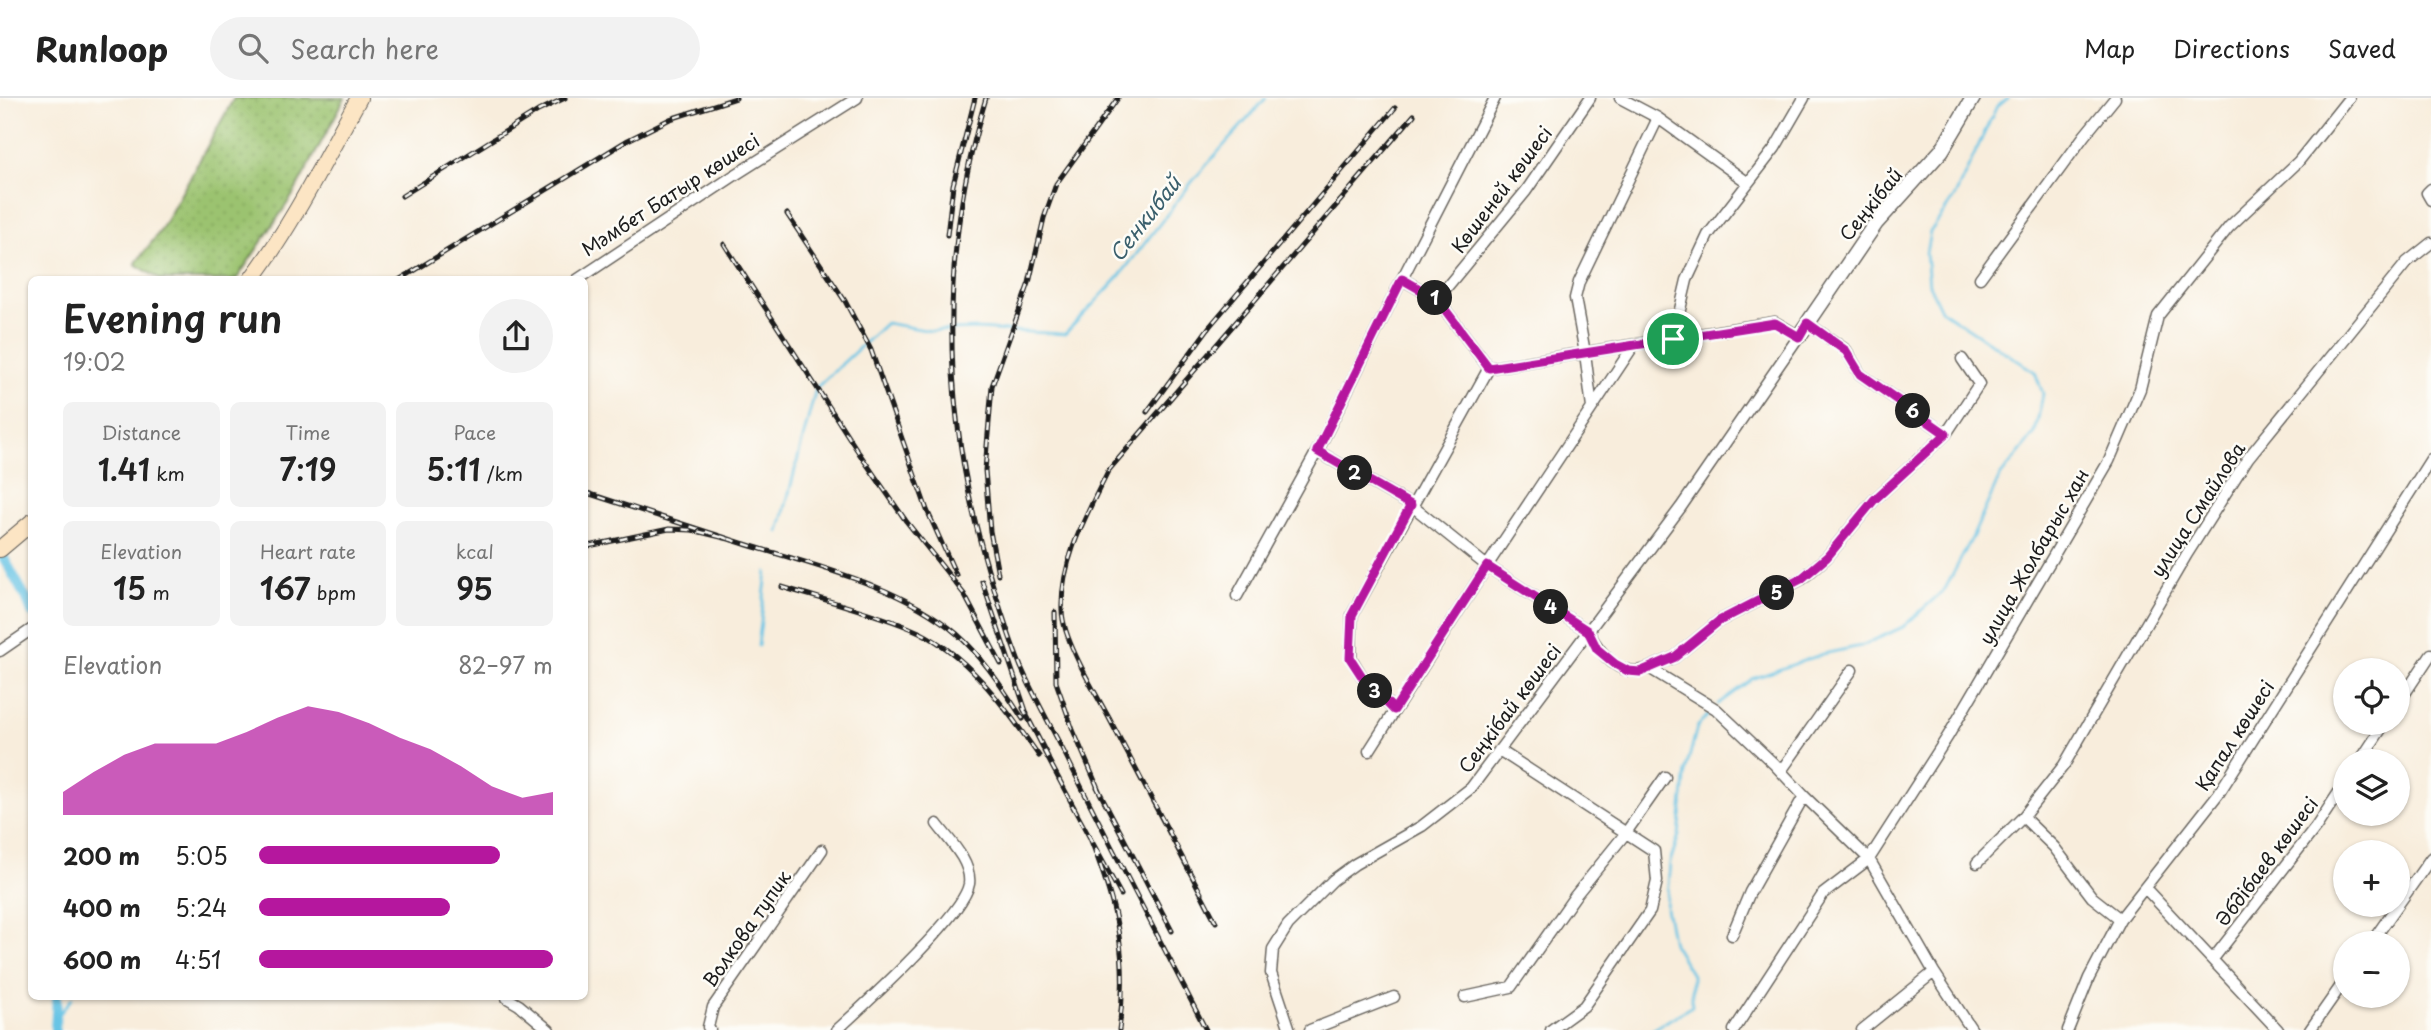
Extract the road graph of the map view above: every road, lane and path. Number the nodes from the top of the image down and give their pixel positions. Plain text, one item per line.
1 (359, 98) edge
2 (857, 98) edge
3 (1495, 98) edge
4 (1590, 98) edge
5 (1620, 98) edge
6 (1804, 98) edge
7 (1973, 98) edge
8 (2115, 98) edge
9 (2350, 98) edge
10 (1658, 118) junction
11 (1747, 181) junction
12 (2431, 189) edge
13 (2431, 200) edge
14 (2431, 243) edge
15 (254, 276) edge
16 (583, 276) edge
17 (1980, 278) dead end
18 (1402, 279) junction
19 (1437, 299) junction
20 (1807, 323) junction
21 (1799, 337) junction
22 (1673, 339) junction
23 (1634, 345) junction
24 (1585, 353) junction
25 (1962, 359) dead end
26 (1489, 368) junction
27 (1592, 408) junction
28 (1946, 434) junction
29 (1317, 451) junction
30 (2431, 459) edge
31 (1411, 505) junction
32 (28, 525) edge
33 (0, 549) edge
34 (1487, 566) junction
35 (1237, 596) dead end
36 (1588, 631) junction
37 (28, 632) edge
38 (0, 651) edge
39 (2431, 654) edge
40 (1649, 668) junction
41 (1852, 670) dead end
42 (2410, 686) edge
43 (1394, 710) junction
44 (1499, 750) junction
45 (1369, 751) dead end
46 (1781, 771) junction
47 (1665, 777) dead end
48 (1804, 796) junction
49 (2333, 801) edge
50 (2023, 817) junction
51 (937, 824) dead end
52 (1625, 834) junction
53 (822, 850) dead end
54 (2431, 858) edge
55 (1868, 859) junction
56 (1977, 863) dead end
57 (2146, 888) junction
58 (2120, 919) junction
59 (2379, 931) edge
60 (1732, 935) dead end
61 (2213, 959) junction
62 (1934, 972) junction
63 (1394, 997) dead end
64 (2333, 997) edge
65 (1465, 998) dead end
66 (510, 1000) edge
67 (1338, 1025) edge
68 (548, 1030) edge
69 (710, 1030) edge
70 (837, 1030) edge
71 (1290, 1030) edge
72 (1310, 1030) edge
73 (1551, 1030) edge
74 (1734, 1030) edge
75 (1862, 1030) edge
76 (1972, 1030) edge
77 (2068, 1030) edge
78 (2278, 1030) edge
79 (2310, 1030) edge

1 - 15 main road
2 - 16 street, Мәмбет Батыр көшесі
3 - 18 street
4 - 19 street, Көшеней көшесі
5 - 10 street
6 - 11 street
7 - 20 street, Сеңкібай
8 - 17 street
9 - 55 street, улица Жолбарыс хан
10 - 11 street
10 - 24 street
11 - 22 street
12 - 13 street
14 - 50 street, улица Смайлова
18 - 19 street
18 - 29 street
19 - 26 street
20 - 21 street, Сеңкібай
20 - 28 street
21 - 22 street
21 - 36 street, Сеңкібай көшесі
22 - 23 street
23 - 24 street
23 - 27 street
24 - 26 street
24 - 27 street
25 - 28 street
26 - 31 street
27 - 34 street
28 - 40 street
29 - 31 street
29 - 35 street
30 - 57 street, Қапал көшесі
31 - 34 street
31 - 43 street
32 - 33 main road
34 - 36 street
34 - 43 street
36 - 40 street
36 - 44 street, Сеңкібай көшесі
37 - 38 street
39 - 42 street
40 - 46 street
41 - 46 street
43 - 45 street
44 - 52 street
44 - 71 street, Сеңкібай көшесі
46 - 48 street
47 - 52 street
48 - 55 street
48 - 60 street
49 - 61 street, Әбдібаев көшесі
50 - 56 street, улица Смайлова
50 - 58 street
51 - 70 street
52 - 65 street
52 - 73 street
53 - 69 street, Волкова тупик
54 - 59 street
55 - 62 street
55 - 74 street, улица Жолбарыс хан
57 - 58 street, Қапал көшесі
57 - 61 street
58 - 77 street, Қапал көшесі
61 - 78 street
62 - 75 street
62 - 76 street
63 - 67 street
64 - 79 street
66 - 68 street
67 - 72 street

